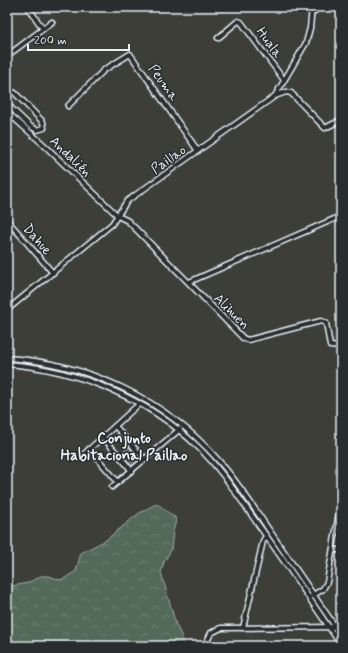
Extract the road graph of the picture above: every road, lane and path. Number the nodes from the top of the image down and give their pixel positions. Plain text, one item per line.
1 (28, 7) edge
2 (312, 7) edge
3 (320, 7) edge
4 (312, 13) junction
5 (52, 22) dead end
6 (43, 29) junction
7 (218, 38) dead end
8 (7, 56) edge
9 (284, 80) junction
10 (9, 91) edge
11 (7, 95) edge
12 (275, 96) junction
13 (7, 104) edge
14 (68, 106) dead end
15 (7, 112) edge
16 (341, 120) edge
17 (39, 130) junction
18 (34, 136) junction
19 (198, 151) junction
20 (118, 216) junction
21 (341, 216) edge
22 (7, 220) edge
23 (53, 273) junction
24 (189, 282) junction
25 (7, 310) edge
26 (341, 347) edge
27 (7, 358) edge
28 (7, 364) edge
29 (144, 399) junction
30 (139, 405) junction
31 (115, 426) junction
32 (184, 426) junction
33 (178, 431) junction
34 (103, 437) junction
35 (89, 449) junction
36 (84, 454) dead end
37 (144, 460) junction
38 (132, 471) junction
39 (118, 482) junction
40 (112, 487) dead end
41 (341, 501) edge
42 (266, 536) junction
43 (333, 550) junction
44 (341, 550) edge
45 (314, 595) junction
46 (309, 598) junction
47 (324, 619) junction
48 (317, 627) junction
49 (328, 627) junction
50 (335, 627) junction
51 (341, 627) edge
52 (243, 628) junction
53 (341, 635) edge
54 (341, 645) edge
55 (205, 646) edge

1 - 6 street
2 - 4 street, Paillao
3 - 4 street
4 - 9 street, Paillao
5 - 6 street
6 - 8 street
7 - 9 street, Huala
9 - 12 street, Paillao
10 - 11 street
10 - 17 street
12 - 16 street
12 - 19 street, Paillao
13 - 17 street
14 - 19 street, Peuma
15 - 18 street, Andalién
17 - 18 street
18 - 20 street, Andalién
19 - 20 street, Paillao
20 - 23 street, Paillao
20 - 24 street, Alihuen
21 - 24 street
22 - 23 street, Dahue
23 - 25 street, Paillao
24 - 26 street, Alihuen
27 - 29 street
28 - 30 street
29 - 30 street
29 - 32 street
30 - 31 street
30 - 33 street
31 - 34 street
31 - 37 street
32 - 33 street
32 - 45 street
33 - 37 street
33 - 42 street
34 - 35 street
34 - 38 street
35 - 36 street
35 - 39 street
37 - 38 street
38 - 39 street
39 - 40 street
41 - 43 street
42 - 46 street
42 - 52 street
43 - 44 street
43 - 45 street
45 - 46 street
45 - 50 street
46 - 47 street
47 - 48 street
47 - 49 street
48 - 49 street
48 - 52 street
49 - 50 street
49 - 54 street
50 - 51 street
50 - 53 street
52 - 55 street

